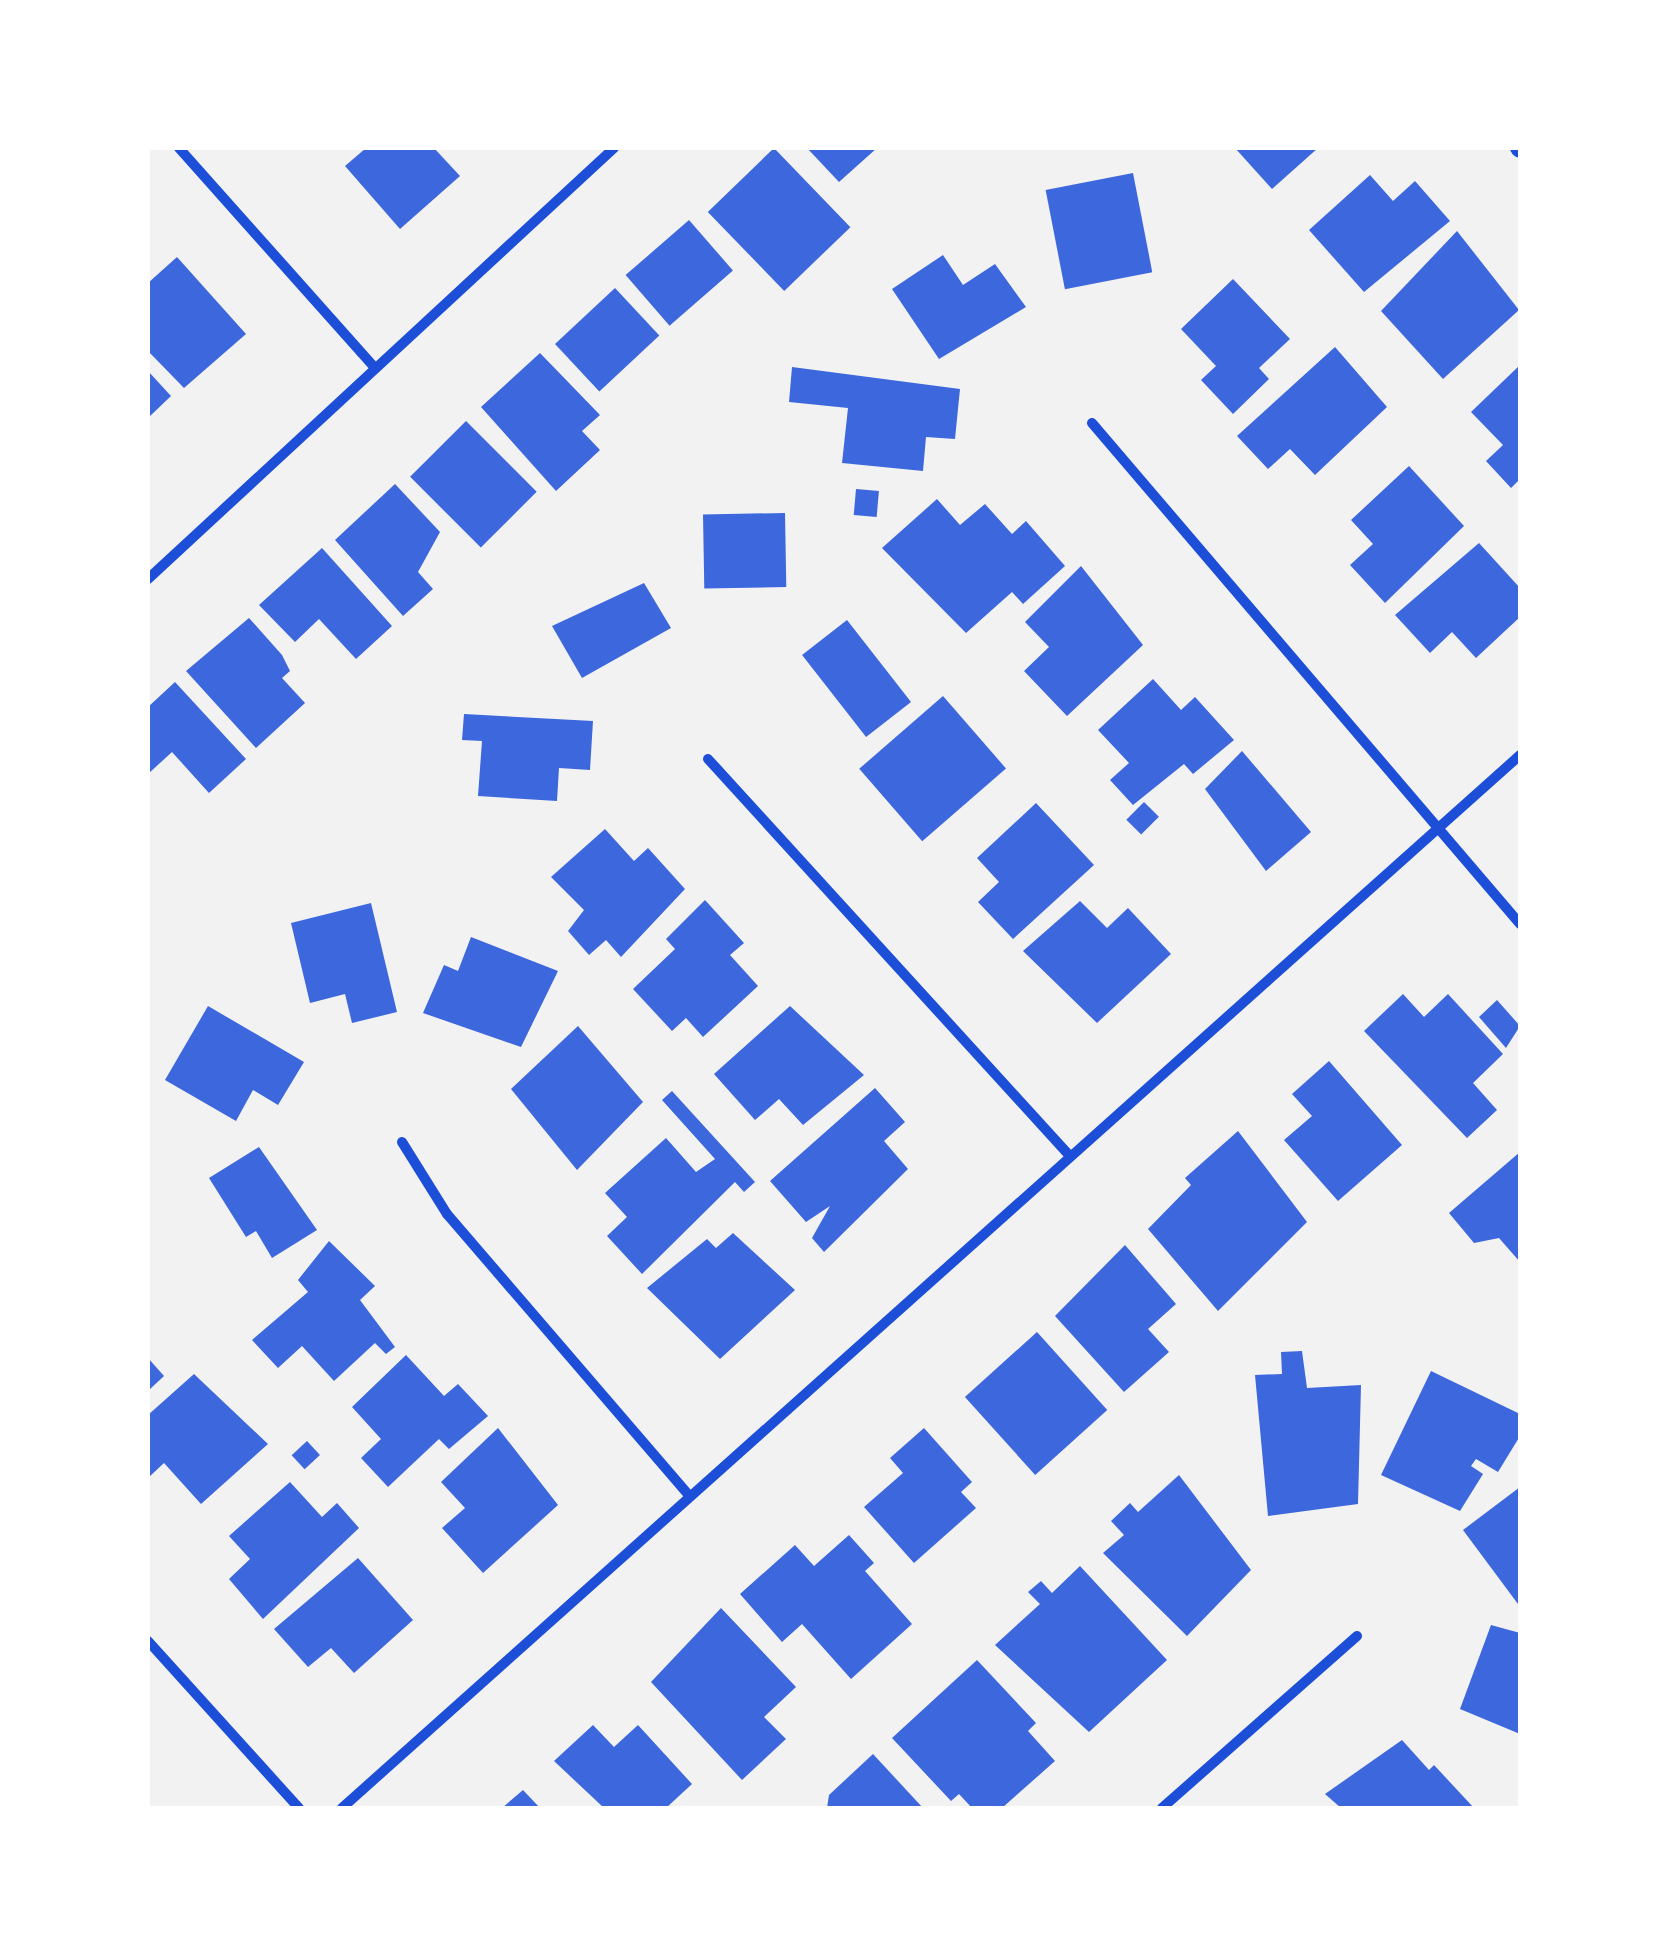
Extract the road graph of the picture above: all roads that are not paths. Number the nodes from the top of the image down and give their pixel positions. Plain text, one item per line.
1 (179, 148) edge
2 (614, 148) edge
3 (375, 368) junction
4 (1092, 424) dead end
5 (148, 579) edge
6 (1520, 755) edge
7 (708, 759) dead end
8 (1438, 829) junction
9 (1520, 924) edge
10 (402, 1142) dead end
11 (1069, 1155) junction
12 (687, 1492) junction
13 (1358, 1636) dead end
14 (148, 1641) edge
15 (300, 1808) edge
16 (342, 1808) edge
17 (1162, 1808) edge

1 - 3 street
2 - 3 street
3 - 5 street
4 - 8 street
6 - 8 street
7 - 11 street
8 - 9 street
8 - 11 street
10 - 12 street
11 - 12 street
12 - 16 street
13 - 17 street
14 - 15 street

